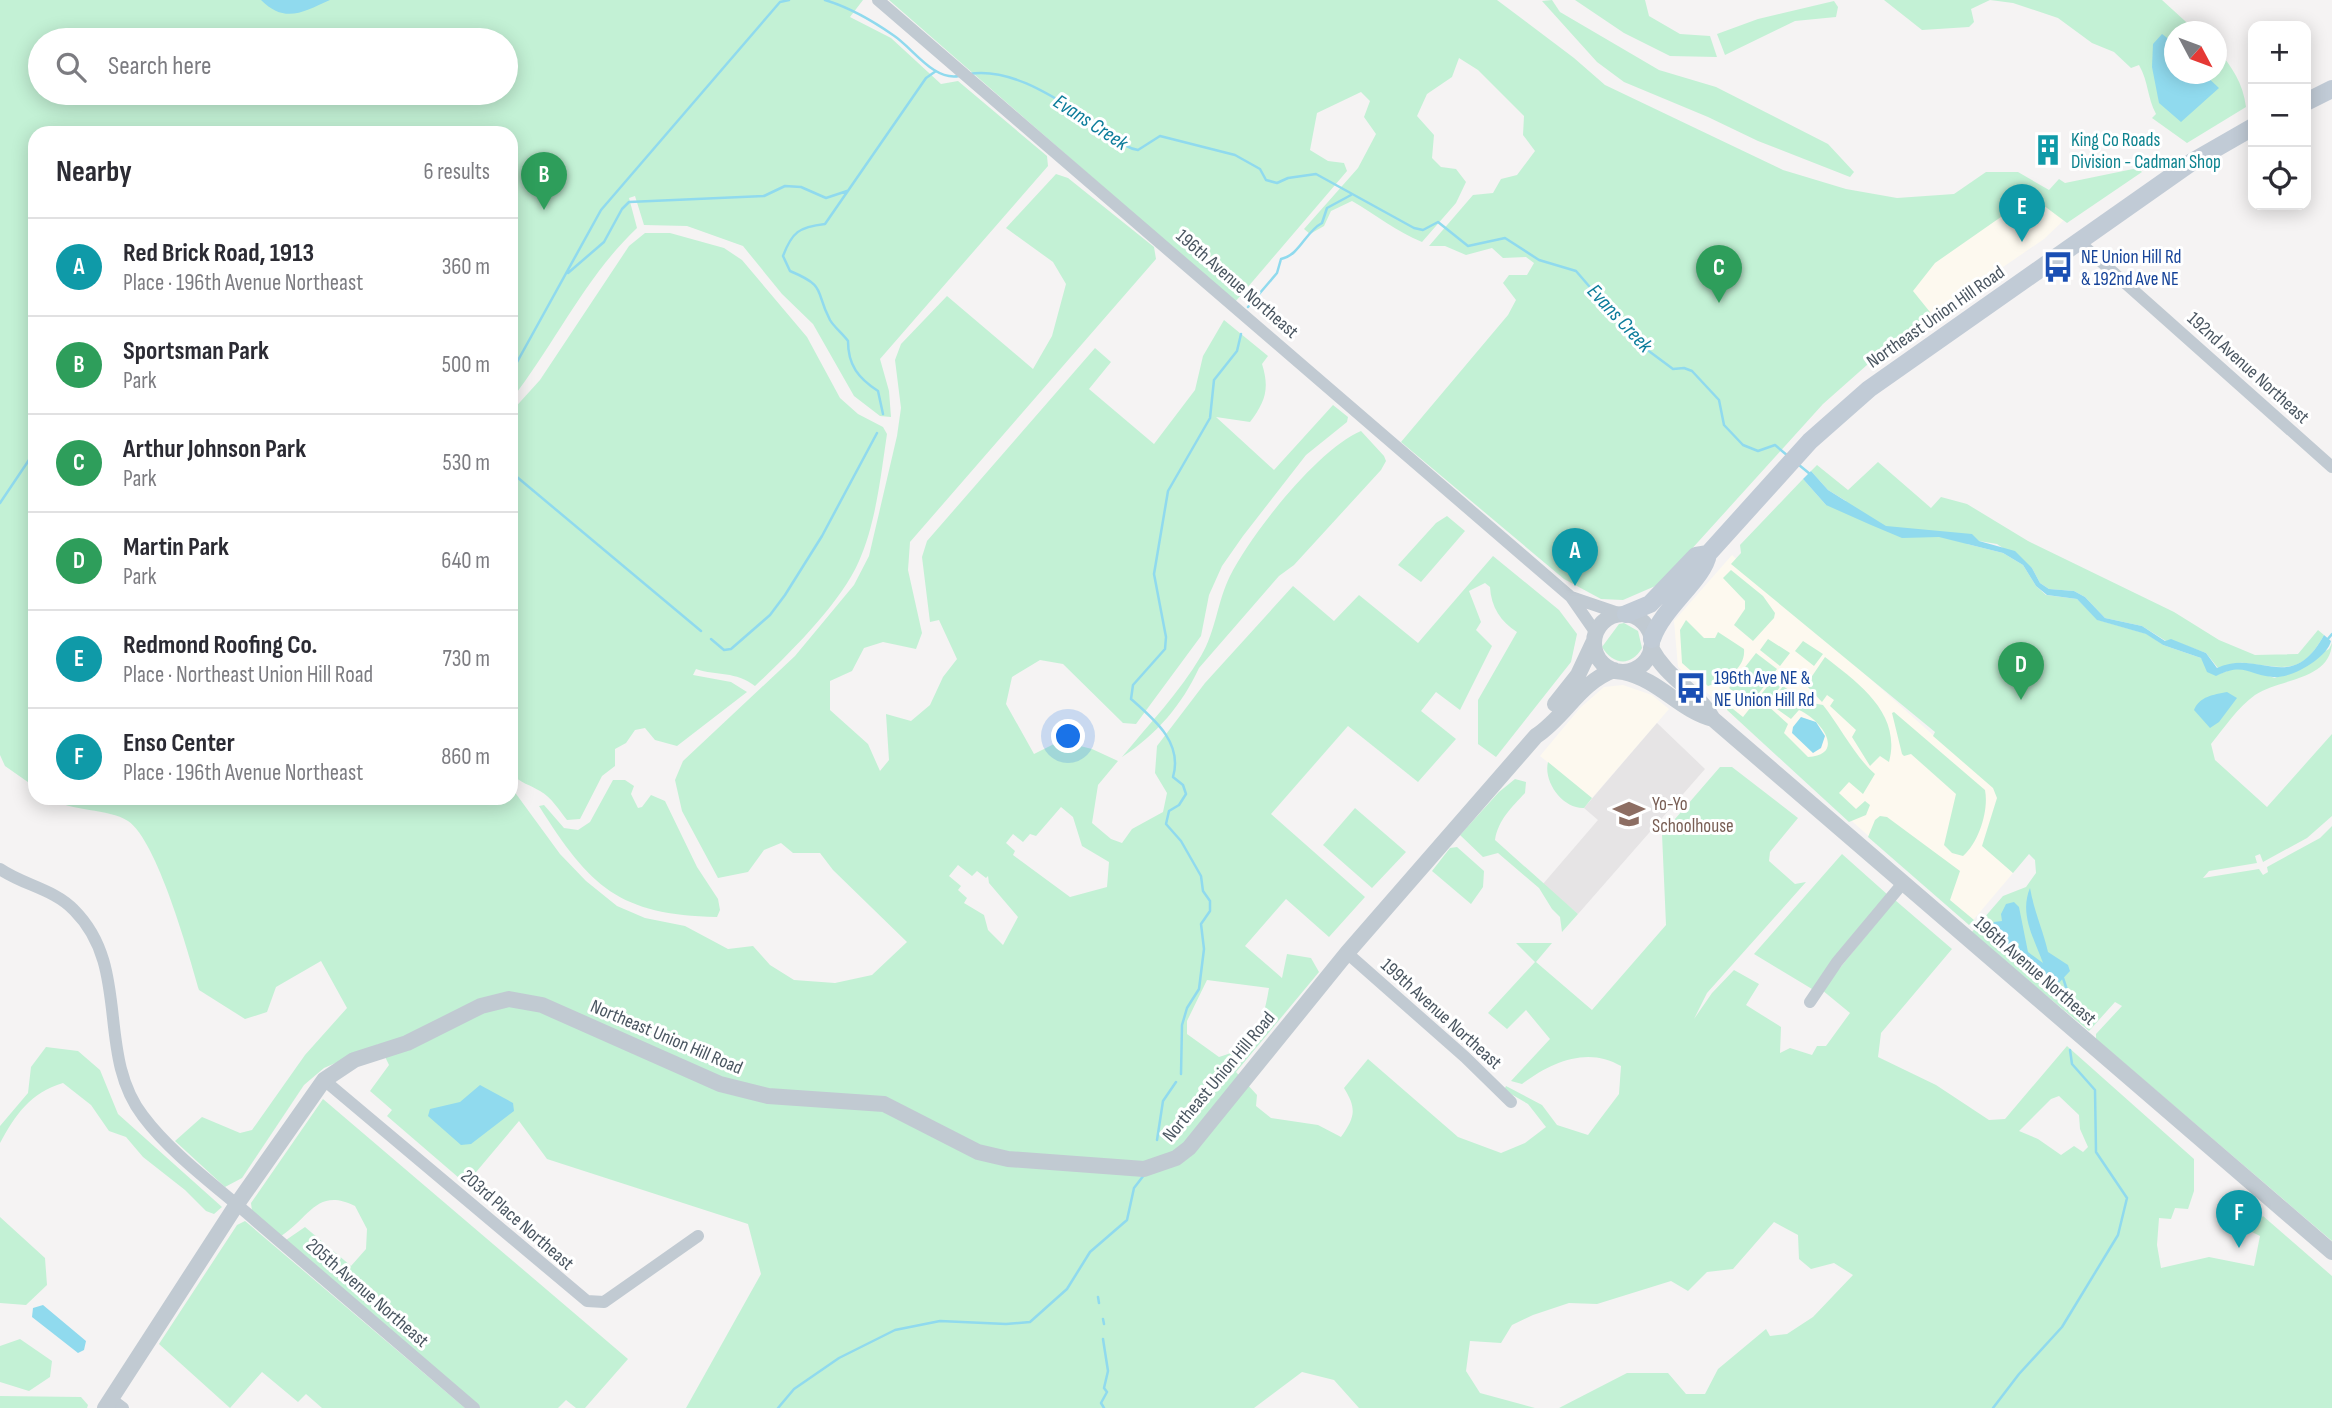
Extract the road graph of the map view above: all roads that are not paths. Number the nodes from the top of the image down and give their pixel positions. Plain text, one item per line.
1 (878, 0) edge
2 (2332, 89) edge
3 (2311, 100) edge
4 (2248, 130) edge
5 (2078, 241) junction
6 (2332, 467) edge
7 (1708, 554) junction
8 (1571, 597) junction
9 (1624, 614) junction
10 (1595, 637) junction
11 (1652, 643) junction
12 (1618, 671) junction
13 (1713, 719) junction
14 (1536, 736) junction
15 (0, 869) edge
16 (1903, 883) junction
17 (1347, 953) junction
18 (1810, 1002) dead end
19 (324, 1080) junction
20 (1511, 1102) dead end
21 (237, 1204) junction
22 (698, 1236) dead end
23 (2332, 1252) edge
24 (113, 1405) edge
25 (474, 1408) edge

1 - 8 street, 196th Avenue Northeast
2 - 3 main road
4 - 5 main road, Northeast Union Hill Road
5 - 6 street, 192nd Avenue Northeast
5 - 7 main road, Northeast Union Hill Road
7 - 9 main road, Northeast Union Hill Road
7 - 11 main road, Northeast Union Hill Road
8 - 9 street, 196th Avenue Northeast
8 - 10 street, 196th Avenue Northeast
9 - 10 street
9 - 11 street
10 - 12 street
10 - 14 street, Northeast Union Hill Road
11 - 12 street
11 - 13 street, 196th Avenue Northeast
12 - 13 street, 196th Avenue Northeast
12 - 14 street, Northeast Union Hill Road
13 - 16 street, 196th Avenue Northeast
14 - 17 street, Northeast Union Hill Road
15 - 21 street, 205th Avenue Northeast
16 - 18 street
16 - 23 street, 196th Avenue Northeast
17 - 19 street, Northeast Union Hill Road
17 - 20 street, 199th Avenue Northeast
19 - 21 street, Northeast Union Hill Road
19 - 22 street, 203rd Place Northeast
21 - 24 street, Northeast Union Hill Road
21 - 25 street, 205th Avenue Northeast

